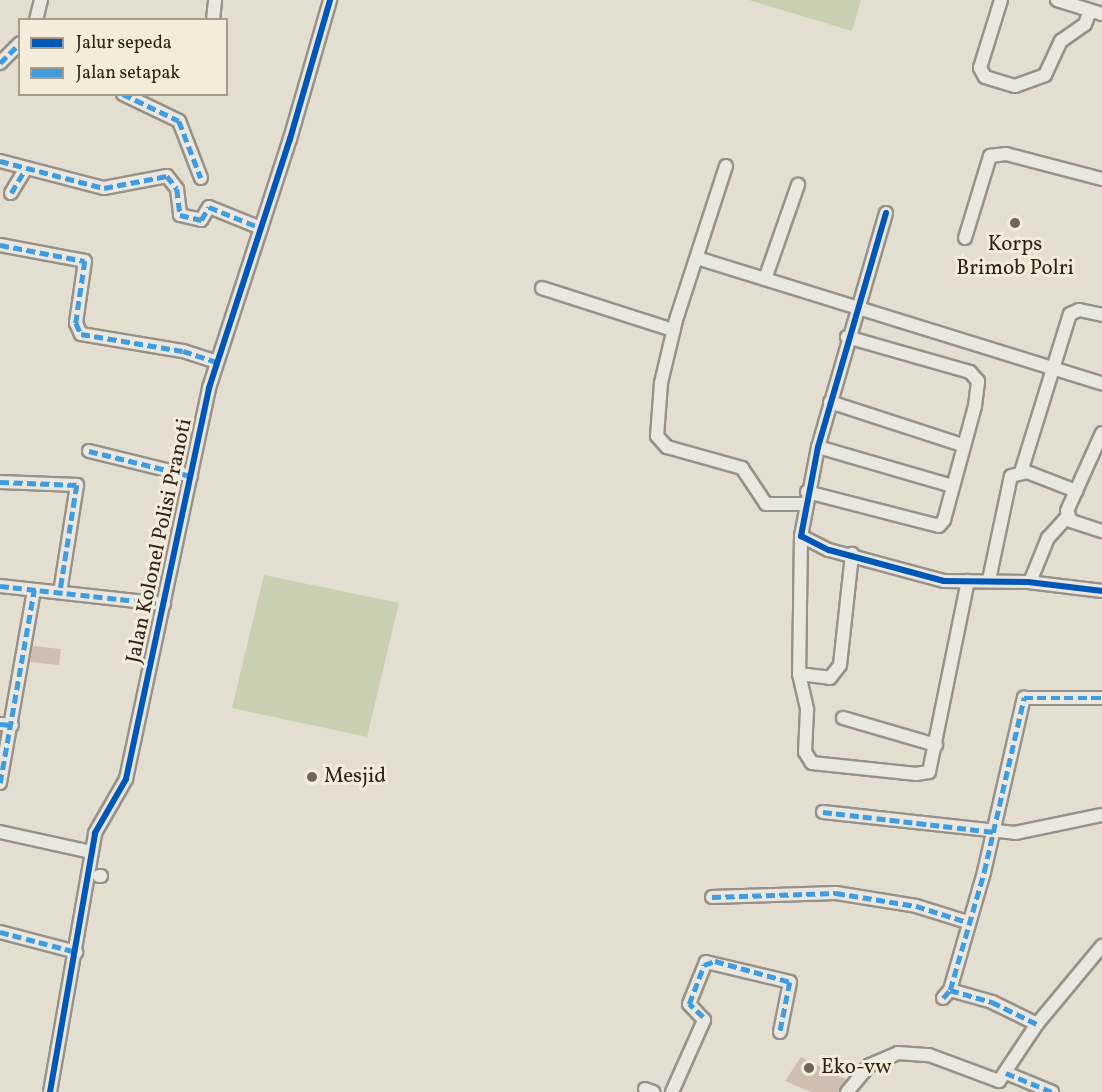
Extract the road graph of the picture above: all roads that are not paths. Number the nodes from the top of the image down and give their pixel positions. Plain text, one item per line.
1 (41, 0) edge
2 (215, 0) edge
3 (330, 0) edge
4 (1001, 0) edge
5 (1065, 1) edge
6 (1096, 12) edge
7 (36, 18) edge
8 (213, 18) edge
9 (18, 45) edge
10 (0, 63) edge
11 (127, 96) edge
12 (0, 161) edge
13 (726, 166) dead end
14 (25, 170) junction
15 (201, 178) dead end
16 (1102, 178) edge
17 (798, 184) dead end
18 (11, 193) dead end
19 (886, 213) dead end
20 (261, 228) junction
21 (965, 238) dead end
22 (0, 245) edge
23 (697, 258) junction
24 (765, 279) junction
25 (542, 288) dead end
26 (858, 307) junction
27 (1102, 315) edge
28 (674, 330) junction
29 (847, 337) junction
30 (216, 362) junction
31 (1056, 367) junction
32 (1102, 383) edge
33 (830, 402) junction
34 (1102, 433) edge
35 (962, 446) junction
36 (818, 447) junction
37 (89, 451) dead end
38 (1021, 472) junction
39 (191, 476) junction
40 (0, 482) edge
41 (952, 486) junction
42 (1076, 491) junction
43 (806, 498) junction
44 (1067, 516) junction
45 (1102, 531) edge
46 (801, 536) junction
47 (852, 554) junction
48 (989, 580) junction
49 (968, 581) junction
50 (1030, 582) junction
51 (0, 586) edge
52 (34, 590) junction
53 (1102, 591) edge
54 (60, 592) junction
55 (164, 604) junction
56 (799, 674) junction
57 (1102, 698) edge
58 (843, 717) dead end
59 (6, 724) edge
60 (936, 745) junction
61 (0, 783) edge
62 (823, 812) dead end
63 (1102, 815) edge
64 (0, 832) edge
65 (994, 832) junction
66 (92, 852) junction
67 (712, 897) dead end
68 (967, 922) junction
69 (0, 932) edge
70 (76, 952) junction
71 (1100, 952) edge
72 (1037, 1024) junction
73 (780, 1032) dead end
74 (1006, 1073) junction
75 (993, 1087) edge
76 (50, 1092) edge
77 (672, 1092) edge
78 (847, 1092) edge
79 (1052, 1092) edge

1 - 7 street
2 - 8 street
3 - 20 street, Jalan Kolonel Polisi Pranoti
4 - 6 street
5 - 6 street
9 - 10 street
11 - 15 street
12 - 14 street
13 - 23 street
14 - 18 street
14 - 20 street
16 - 21 street
17 - 24 street
19 - 26 street
20 - 30 street, Jalan Kolonel Polisi Pranoti
22 - 30 street
23 - 24 street
23 - 28 street
24 - 26 street
25 - 28 street
26 - 29 street
26 - 31 street
27 - 31 street
28 - 43 street
29 - 33 street
29 - 35 street
30 - 39 street, Jalan Kolonel Polisi Pranoti
31 - 32 street
31 - 38 street
33 - 35 street
33 - 36 street
34 - 42 street
35 - 41 street
36 - 41 street
36 - 43 street
37 - 39 street
38 - 42 street
38 - 48 street
39 - 55 street, Jalan Kolonel Polisi Pranoti
40 - 54 street
41 - 43 street
42 - 44 street
43 - 46 street
44 - 45 street
44 - 50 street
46 - 47 street
46 - 56 street
47 - 49 street
47 - 56 street
48 - 49 street
48 - 50 street
49 - 60 street
50 - 53 street
51 - 52 street
52 - 54 street
52 - 59 street
54 - 55 street
55 - 66 street, Jalan Kolonel Polisi Pranoti
56 - 60 street
57 - 65 street
58 - 60 street
59 - 61 street
62 - 65 street
63 - 65 street
64 - 66 street
65 - 68 street
66 - 70 street, Jalan Kolonel Polisi Pranoti
67 - 68 street
68 - 72 street
69 - 70 street
70 - 76 street, Jalan Kolonel Polisi Pranoti
71 - 72 street
72 - 74 street
73 - 77 street
74 - 75 street
74 - 79 street
75 - 78 street

